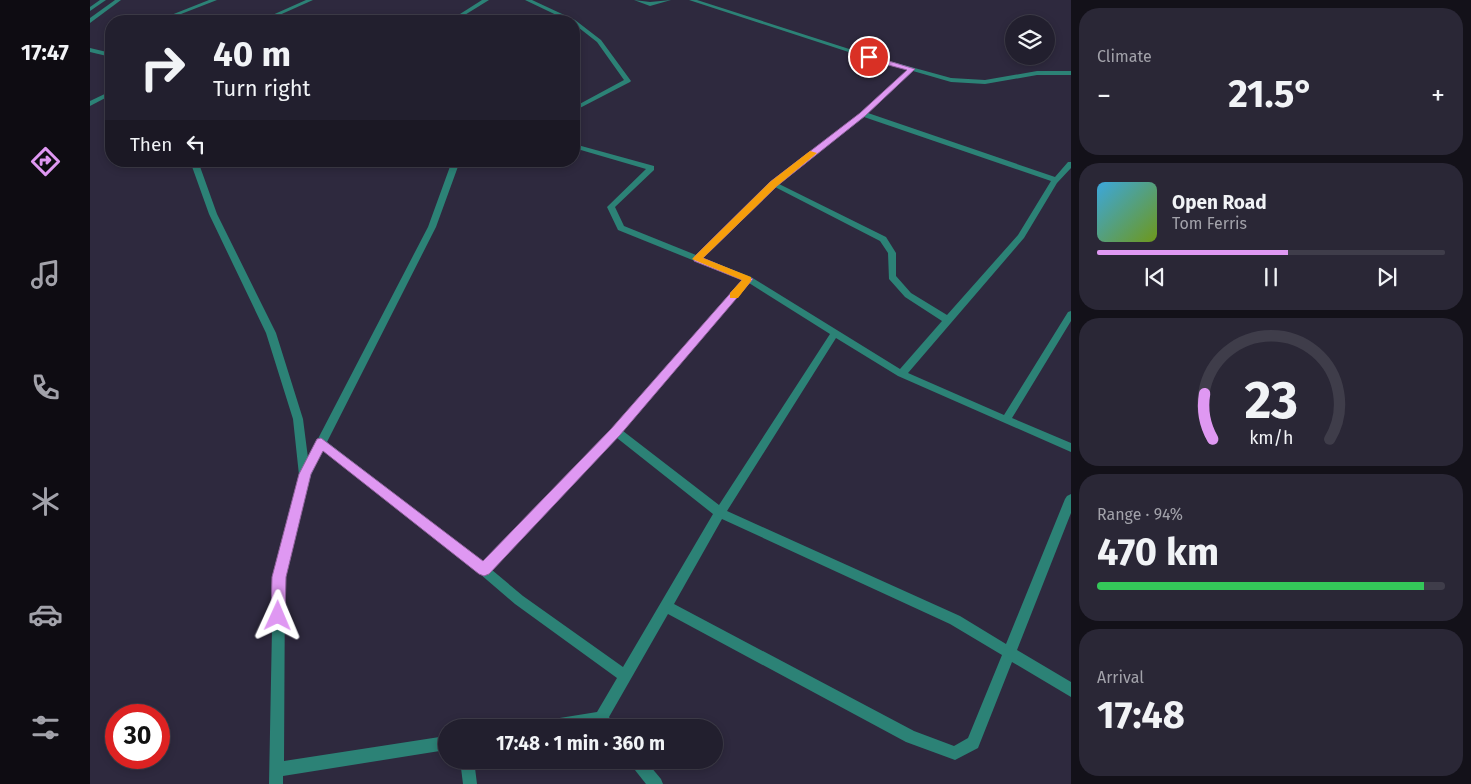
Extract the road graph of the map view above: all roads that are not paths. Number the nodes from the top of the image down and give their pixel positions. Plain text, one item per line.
1 (102, 0) edge
2 (118, 0) edge
3 (214, 0) edge
4 (310, 0) edge
5 (486, 0) edge
6 (528, 0) edge
7 (637, 0) edge
8 (668, 0) edge
9 (692, 0) edge
10 (90, 9) edge
11 (175, 15) edge
12 (276, 15) edge
13 (462, 15) edge
14 (559, 15) edge
15 (90, 21) edge
16 (580, 27) edge
17 (105, 49) edge
18 (90, 50) edge
19 (98, 52) junction
20 (105, 54) edge
21 (912, 69) junction
22 (1071, 73) edge
23 (105, 96) edge
24 (90, 104) edge
25 (580, 106) edge
26 (863, 114) junction
27 (580, 148) edge
28 (1071, 164) edge
29 (196, 167) edge
30 (454, 167) edge
31 (1056, 180) junction
32 (774, 184) junction
33 (697, 259) junction
34 (748, 279) junction
35 (1071, 314) edge
36 (948, 320) junction
37 (834, 333) junction
38 (900, 374) junction
39 (1006, 420) junction
40 (616, 432) junction
41 (321, 443) junction
42 (1071, 448) edge
43 (305, 474) junction
44 (1071, 498) edge
45 (720, 513) junction
46 (484, 570) junction
47 (666, 606) junction
48 (1010, 653) junction
49 (625, 676) junction
50 (1071, 690) edge
51 (607, 719) edge
52 (438, 745) edge
53 (468, 769) edge
54 (644, 769) edge
55 (276, 777) edge
56 (470, 784) edge
57 (656, 784) edge

1 - 10 street
2 - 15 street
3 - 11 street
4 - 12 street
5 - 13 street
6 - 14 street
7 - 8 street
9 - 21 street
16 - 25 street
17 - 19 street
18 - 19 street
19 - 20 street
21 - 22 street
21 - 26 street
23 - 24 street
26 - 31 street
26 - 32 street
27 - 33 street
28 - 31 street
29 - 43 street
30 - 41 street
31 - 36 street
32 - 33 street
32 - 36 street
33 - 34 street
34 - 37 street
34 - 40 street
35 - 39 street
36 - 38 street
37 - 38 street
37 - 45 street
38 - 39 street
39 - 42 street
40 - 45 street
40 - 46 street
41 - 43 street
41 - 46 street
43 - 55 street
44 - 48 street
45 - 47 street
45 - 48 street
46 - 49 street
47 - 48 street
47 - 49 street
48 - 50 street
49 - 51 street
52 - 55 street
53 - 56 street
54 - 57 street

